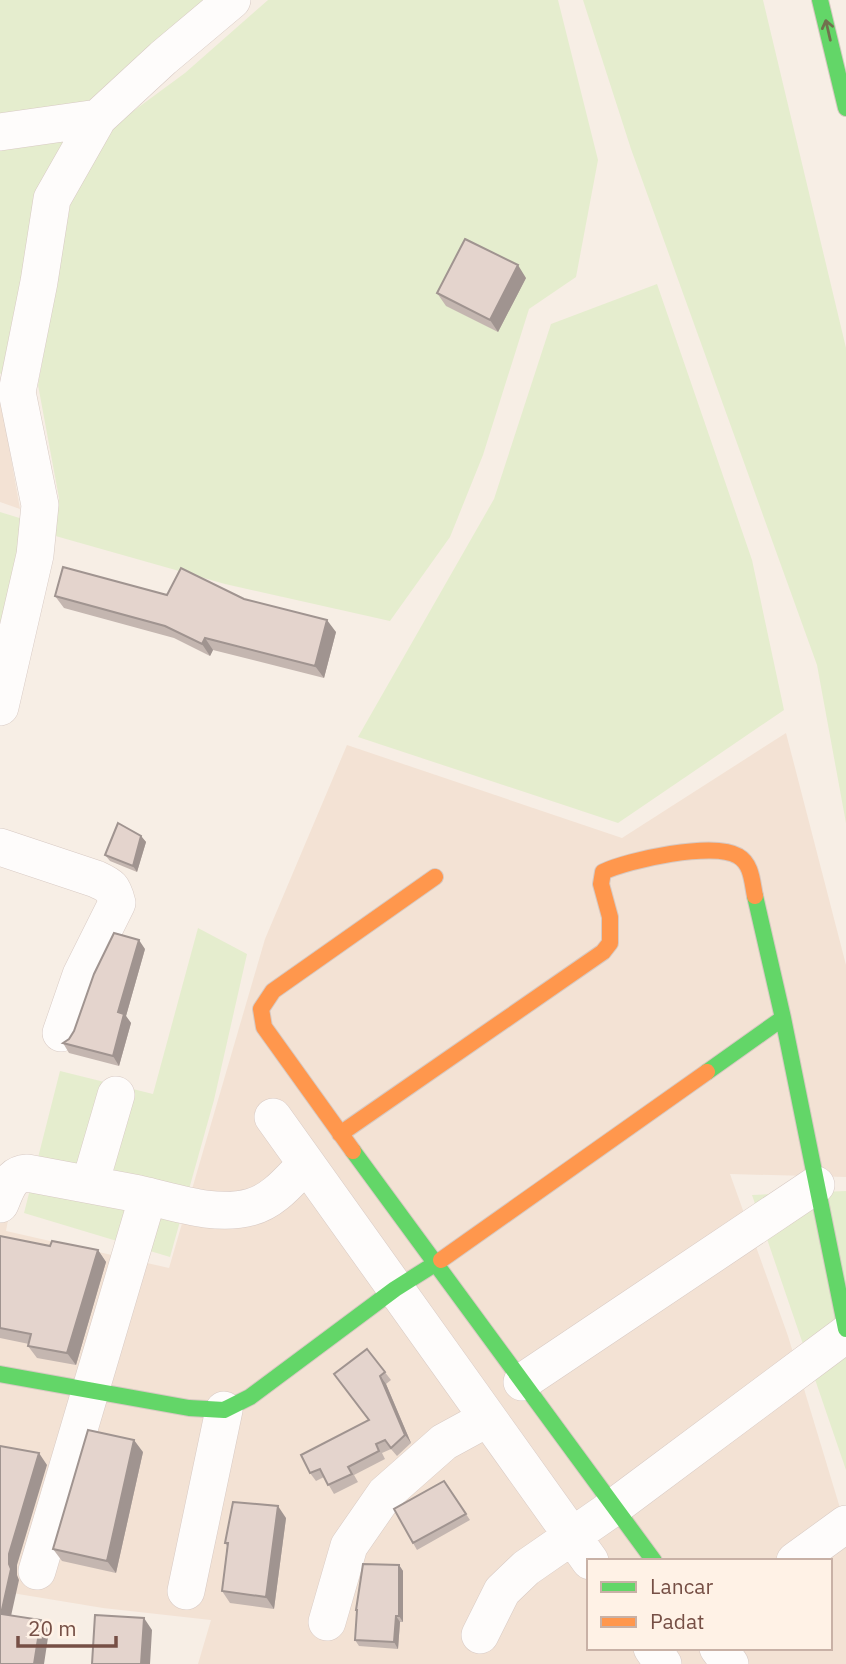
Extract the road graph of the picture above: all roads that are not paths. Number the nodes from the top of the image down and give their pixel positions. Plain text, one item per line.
1 (232, 0) edge
2 (820, 0) edge
3 (846, 108) edge
4 (98, 118) junction
5 (0, 132) edge
6 (8, 383) edge
7 (2, 712) edge
8 (0, 847) edge
9 (435, 877) dead end
10 (783, 1018) junction
11 (61, 1033) dead end
12 (116, 1095) dead end
13 (273, 1117) dead end
14 (340, 1134) junction
15 (306, 1164) junction
16 (90, 1184) junction
17 (816, 1185) junction
18 (148, 1196) junction
19 (0, 1204) edge
20 (435, 1264) junction
21 (395, 1289) junction
22 (846, 1332) edge
23 (0, 1374) edge
24 (522, 1382) junction
25 (91, 1390) junction
26 (224, 1410) junction
27 (488, 1418) junction
28 (614, 1507) junction
29 (846, 1524) edge
30 (581, 1549) edge
31 (653, 1559) edge
32 (798, 1559) edge
33 (37, 1571) dead end
34 (186, 1591) dead end
35 (327, 1622) dead end
36 (480, 1635) dead end

1 - 4 street
3 -> 2 main road
4 - 5 street
4 - 6 street
6 - 7 street
8 - 11 street
9 - 14 main road
10 - 14 main road
10 - 17 main road
10 - 20 main road
12 - 16 street
13 - 15 street
14 - 20 main road
15 - 18 street
15 - 21 street
16 - 18 street
16 - 19 street
17 - 22 main road
17 - 24 street
18 - 25 street
20 - 21 main road
20 - 24 main road
21 - 26 main road
21 - 27 street
22 - 28 street
23 - 25 main road
24 - 28 main road
25 - 26 main road
25 - 33 street
26 - 34 street
27 - 30 street
27 - 35 street
28 - 30 street
28 - 31 main road
29 - 32 street
30 - 36 street

